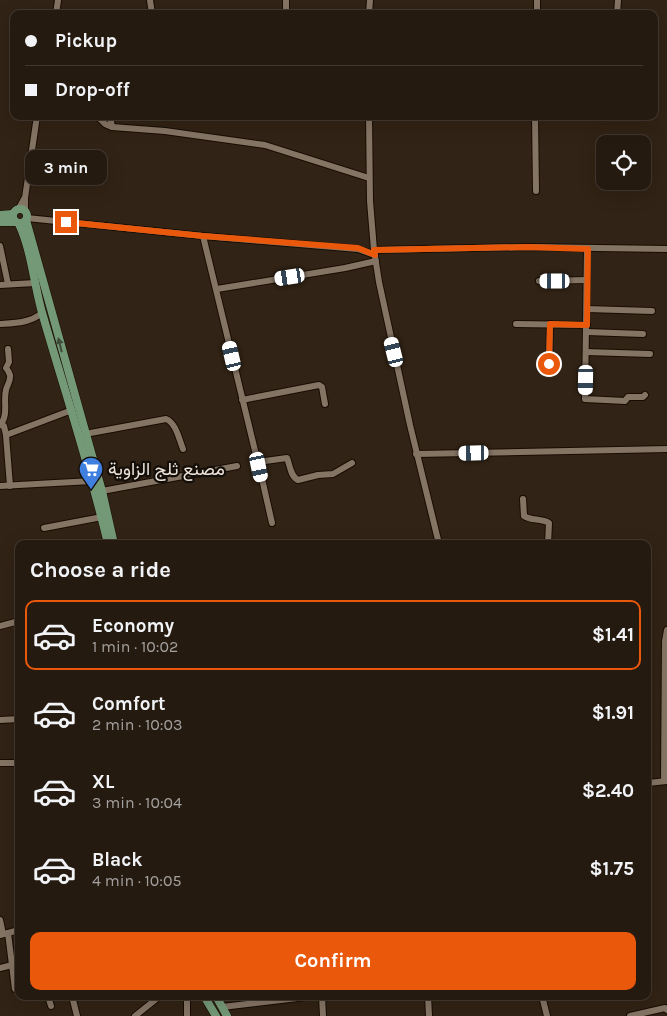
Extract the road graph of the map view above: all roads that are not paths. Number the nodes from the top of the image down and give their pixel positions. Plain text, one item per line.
1 (36, 120) edge
2 (100, 120) edge
3 (111, 120) edge
4 (369, 120) edge
5 (535, 120) edge
6 (112, 127) junction
7 (369, 178) junction
8 (536, 191) dead end
9 (0, 215) edge
10 (21, 217) junction
11 (0, 222) edge
12 (203, 236) junction
13 (0, 246) edge
14 (588, 249) junction
15 (667, 249) edge
16 (375, 255) junction
17 (587, 280) junction
18 (539, 281) dead end
19 (35, 283) junction
20 (8, 284) junction
21 (0, 285) edge
22 (217, 290) junction
23 (588, 309) junction
24 (652, 311) dead end
25 (42, 313) junction
26 (0, 324) edge
27 (516, 324) dead end
28 (550, 324) junction
29 (587, 328) junction
30 (643, 334) dead end
31 (8, 349) dead end
32 (586, 352) junction
33 (650, 354) dead end
34 (549, 364) dead end
35 (645, 396) dead end
36 (242, 400) junction
37 (325, 404) dead end
38 (72, 410) junction
39 (85, 434) junction
40 (6, 435) junction
41 (183, 449) dead end
42 (667, 450) edge
43 (416, 454) junction
44 (258, 461) junction
45 (352, 463) dead end
46 (237, 466) dead end
47 (92, 481) junction
48 (0, 486) edge
49 (10, 486) junction
50 (102, 491) junction
51 (523, 499) dead end
52 (102, 517) junction
53 (272, 523) dead end
54 (44, 528) dead end
55 (107, 540) edge
56 (113, 540) edge
57 (438, 540) edge
58 (548, 540) edge
59 (15, 622) edge
60 (0, 626) edge
61 (667, 630) edge
62 (15, 719) edge
63 (0, 720) edge
64 (0, 763) edge
65 (15, 763) edge
66 (666, 781) edge
67 (651, 783) edge
68 (0, 920) edge
69 (4, 934) edge
70 (12, 965) junction
71 (0, 968) edge
72 (15, 989) dead end
73 (49, 1000) edge
74 (73, 1000) edge
75 (148, 1000) edge
76 (154, 1000) edge
77 (187, 1000) edge
78 (206, 1000) edge
79 (218, 1000) edge
80 (281, 1000) edge
81 (322, 1000) edge
82 (428, 1000) edge
83 (543, 1000) edge
84 (51, 1006) dead end
85 (222, 1007) junction
86 (667, 1010) edge
87 (77, 1016) edge
88 (129, 1016) edge
89 (135, 1016) edge
90 (187, 1016) edge
91 (216, 1016) edge
92 (227, 1016) edge
93 (323, 1016) edge
94 (429, 1016) edge
95 (547, 1016) edge
96 (630, 1016) edge

1 - 10 street
2 - 6 street
3 - 6 street
4 - 7 street
5 - 8 street
6 - 7 street
7 - 16 street
9 - 10 main road
10 - 11 main road
10 - 12 street
10 - 19 main road
39 -> 10 main road
12 - 16 street
12 - 22 street
13 - 20 street
14 - 15 street
14 - 16 street
14 - 17 street
16 - 22 street
16 - 43 street
17 - 18 street
17 - 23 street
19 - 20 street
19 - 25 main road
20 - 21 street
22 - 36 street
23 - 24 street
23 - 29 street
25 - 26 street
25 - 38 main road
27 - 28 street
28 - 29 street
28 - 34 street
29 - 30 street
29 - 32 street
31 - 40 street
32 - 33 street
32 - 35 street
36 - 37 street
36 - 44 street
38 - 40 street
38 - 47 main road
39 - 41 street
39 - 50 main road
40 - 49 street
42 - 43 street
43 - 57 street
44 - 45 street
44 - 53 street
46 - 50 street
47 - 49 street
47 - 52 main road
48 - 49 street
50 - 56 main road
51 - 58 street
52 - 54 street
52 - 55 main road
59 - 60 street
61 - 66 street
62 - 63 street
64 - 65 street
66 - 67 street
68 - 69 street
69 - 70 street
70 - 71 street
70 - 72 street
73 - 84 street
74 - 87 street
75 - 88 street
76 - 89 street
77 - 90 street
78 - 91 main road
79 - 85 main road
80 - 85 street
81 - 93 street
82 - 94 street
83 - 95 street
85 - 92 main road
86 - 96 street

